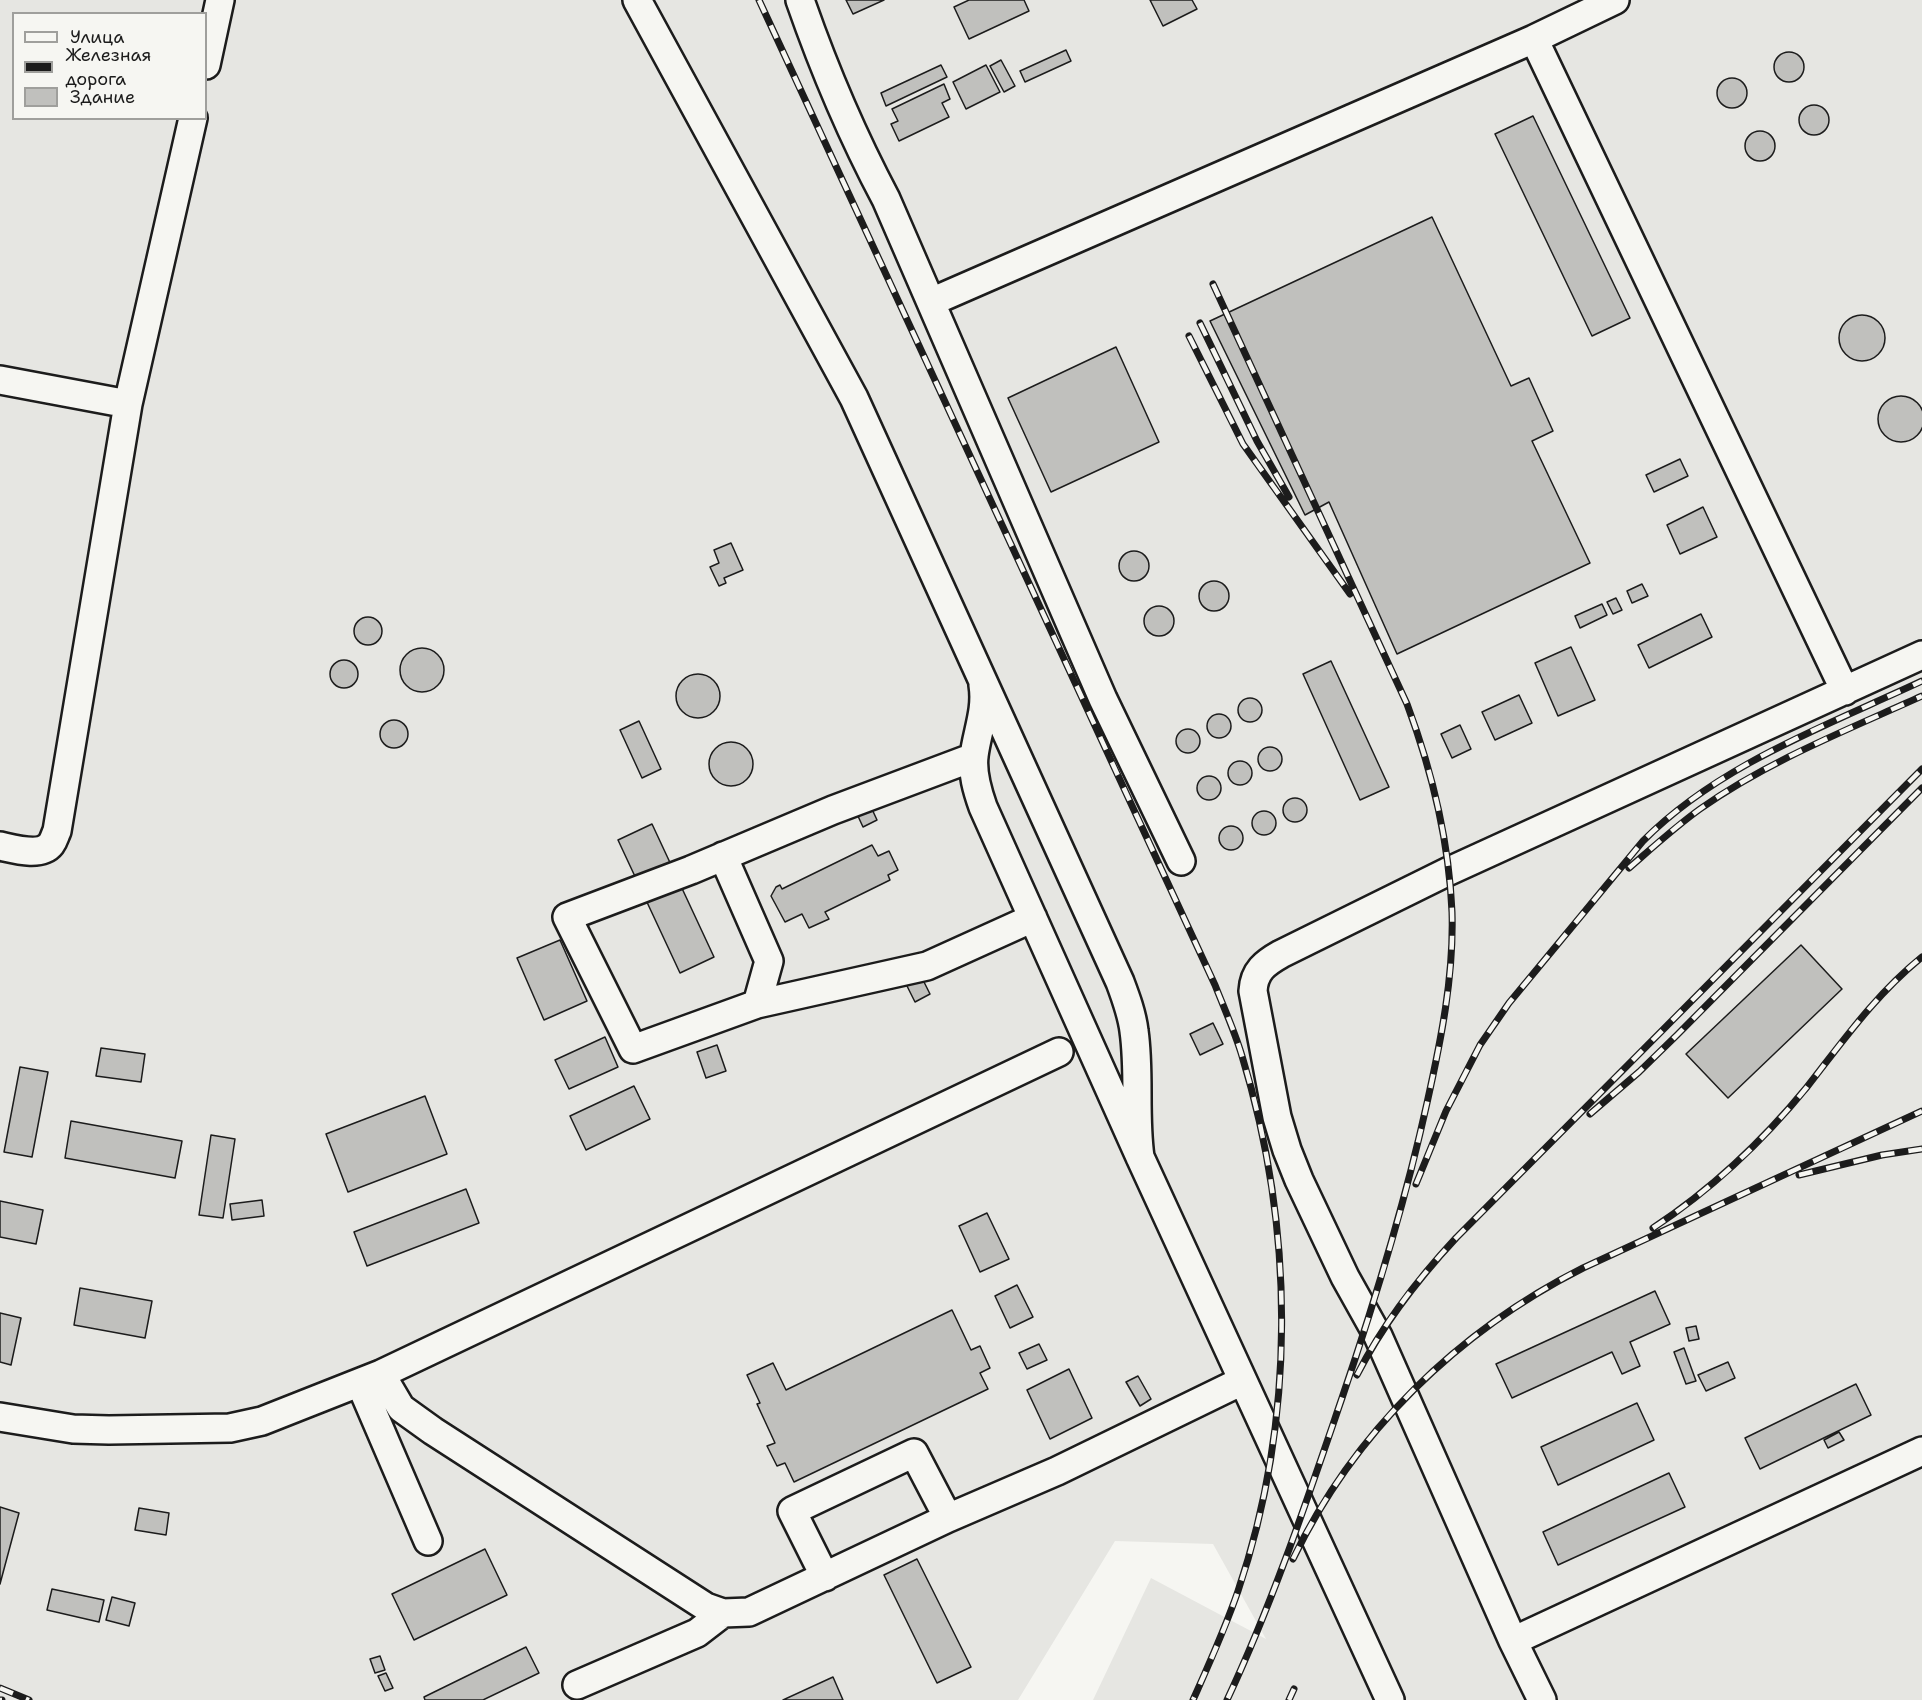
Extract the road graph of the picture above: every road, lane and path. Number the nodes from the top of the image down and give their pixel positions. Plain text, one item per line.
1 (220, 0) edge
2 (637, 0) edge
3 (800, 0) edge
4 (1615, 0) edge
5 (1534, 39) junction
6 (207, 60) edge
7 (193, 120) edge
8 (931, 302) junction
9 (0, 380) edge
10 (128, 404) junction
11 (1922, 655) edge
12 (982, 678) junction
13 (1845, 691) junction
14 (974, 757) junction
15 (0, 846) edge
16 (723, 856) junction
17 (1181, 861) dead end
18 (1033, 918) junction
19 (757, 1004) junction
20 (1059, 1052) dead end
21 (1140, 1157) junction
22 (370, 1379) junction
23 (1242, 1381) junction
24 (0, 1417) edge
25 (1922, 1451) edge
26 (948, 1518) junction
27 (428, 1540) dead end
28 (825, 1577) junction
29 (723, 1613) junction
30 (1513, 1641) junction
31 (577, 1685) dead end
32 (1390, 1700) edge
33 (1542, 1700) edge

1 - 6 street
2 - 12 street
3 - 8 street
4 - 5 street
5 - 8 street
5 - 13 street
7 - 10 street
8 - 17 street
9 - 10 street
10 - 15 street
11 - 13 street
12 - 14 street
12 - 21 street
13 - 30 street
14 - 16 street
14 - 18 street
16 - 19 street
16 - 19 street
18 - 19 street
18 - 21 street
20 - 22 street
21 - 23 street
22 - 24 street
22 - 27 street
22 - 29 street
23 - 26 street
23 - 32 street
25 - 30 street
26 - 28 street
26 - 28 street
28 - 29 street
29 - 31 street
30 - 33 street

